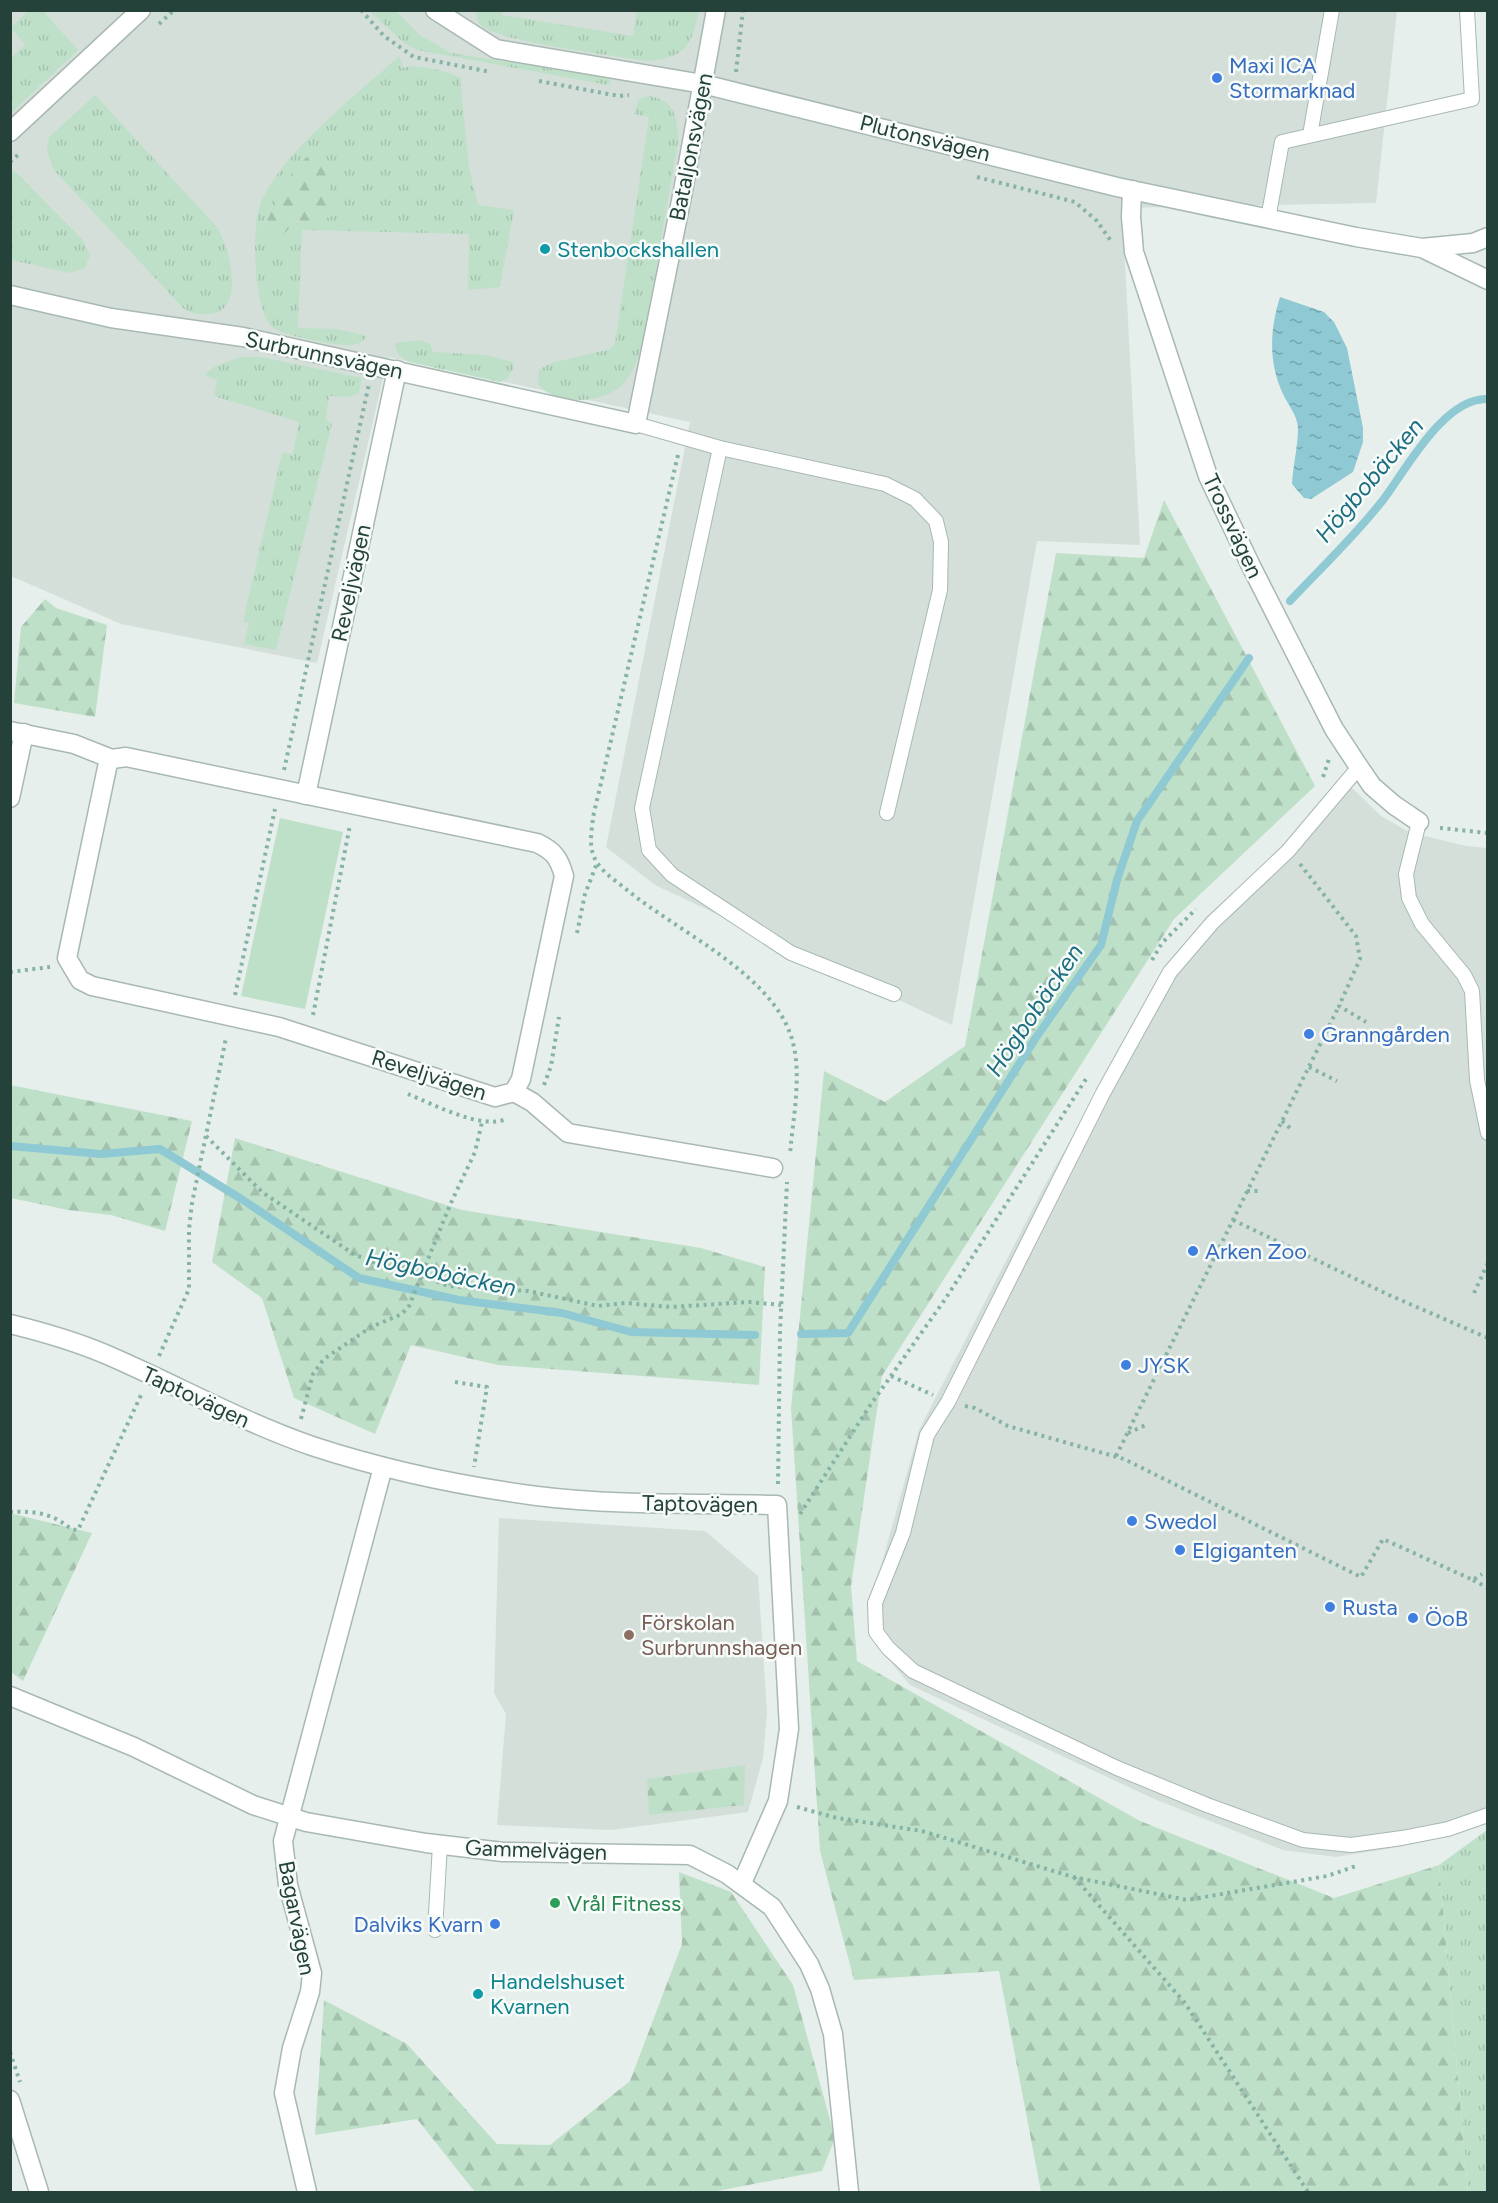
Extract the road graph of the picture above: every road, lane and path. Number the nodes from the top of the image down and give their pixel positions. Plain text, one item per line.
1 (141, 10) edge
2 (435, 10) edge
3 (716, 10) edge
4 (743, 10) edge
5 (1332, 10) edge
6 (1467, 10) edge
7 (703, 84) junction
8 (733, 91) junction
9 (10, 132) edge
10 (1310, 135) junction
11 (969, 175) dead end
12 (1132, 190) junction
13 (1268, 219) junction
14 (1488, 237) edge
15 (1113, 243) dead end
16 (1422, 248) junction
17 (1488, 279) edge
18 (10, 295) edge
19 (372, 365) junction
20 (397, 370) junction
21 (636, 424) junction
22 (720, 448) junction
23 (17, 732) edge
24 (1330, 755) dead end
25 (112, 759) junction
26 (1359, 767) junction
27 (1320, 783) dead end
28 (280, 788) junction
29 (306, 795) junction
30 (10, 798) edge
31 (354, 805) junction
32 (887, 813) dead end
33 (1419, 822) junction
34 (1488, 833) edge
35 (1288, 851) junction
36 (1198, 908) dead end
37 (1150, 963) dead end
38 (57, 967) dead end
39 (10, 972) edge
40 (894, 994) dead end
41 (1339, 1006) junction
42 (230, 1015) junction
43 (1366, 1022) dead end
44 (309, 1036) junction
45 (797, 1055) dead end
46 (1309, 1067) junction
47 (1088, 1076) dead end
48 (1337, 1081) dead end
49 (514, 1092) junction
50 (1282, 1121) junction
51 (482, 1122) dead end
52 (1290, 1128) dead end
53 (1488, 1133) edge
54 (206, 1136) junction
55 (789, 1159) dead end
56 (781, 1170) joint
57 (1247, 1191) junction
58 (1260, 1191) dead end
59 (1233, 1220) junction
60 (1221, 1246) junction
61 (1228, 1254) dead end
62 (1488, 1263) edge
63 (422, 1275) junction
64 (1474, 1293) dead end
65 (781, 1305) junction
66 (1190, 1308) junction
67 (1198, 1310) dead end
68 (10, 1324) edge
69 (1488, 1338) edge
70 (1163, 1363) junction
71 (1174, 1369) dead end
72 (150, 1376) junction
73 (891, 1376) junction
74 (455, 1382) dead end
75 (948, 1402) junction
76 (1146, 1425) dead end
77 (1128, 1433) junction
78 (293, 1438) junction
79 (1116, 1456) junction
80 (383, 1467) junction
81 (471, 1485) junction
82 (777, 1506) junction
83 (10, 1512) edge
84 (778, 1535) junction
85 (1482, 1574) dead end
86 (1473, 1580) junction
87 (1488, 1588) edge
88 (10, 1696) edge
89 (778, 1802) junction
90 (1488, 1815) edge
91 (289, 1818) junction
92 (440, 1845) junction
93 (1368, 1862) dead end
94 (1073, 1876) junction
95 (742, 1883) junction
96 (435, 1930) dead end
97 (10, 2100) edge
98 (39, 2193) edge
99 (308, 2193) edge
100 (849, 2193) edge
101 (1308, 2193) edge

1 - 9 street
2 - 7 street, Plutonsvägen
3 - 7 street, Bataljonsvägen
4 - 8 path
5 - 10 lane
6 - 10 lane
7 - 8 street, Plutonsvägen
7 - 21 street, Bataljonsvägen
8 - 12 street, Plutonsvägen
10 - 13 lane
11 - 15 path
12 - 13 street, Plutonsvägen
12 - 26 street, Trossvägen
13 - 16 street, Plutonsvägen
14 - 16 street, Plutonsvägen
16 - 17 street, Plutonsvägen
18 - 19 street, Surbrunnsvägen
19 - 20 street, Surbrunnsvägen
19 - 28 path
20 - 21 street, Surbrunnsvägen
20 - 29 street, Reveljvägen
21 - 22 lane
22 - 32 lane
22 - 40 lane
23 - 25 street, Reveljvägen
23 - 30 street, Reveljvägen
24 - 27 path
25 - 28 street, Reveljvägen
25 - 42 street, Reveljvägen
26 - 33 street, Trossvägen
26 - 35 lane
28 - 29 street, Reveljvägen
28 - 42 path
29 - 31 street, Reveljvägen
31 - 44 path
31 - 49 street, Reveljvägen
33 - 34 path
33 - 53 lane
35 - 41 path
35 - 75 lane
36 - 37 path
38 - 39 path
41 - 43 path
41 - 46 path
42 - 44 street, Reveljvägen
42 - 54 path
44 - 49 street, Reveljvägen
45 - 55 path
46 - 48 path
46 - 50 path
47 - 73 path
49 - 56 street
50 - 52 path
50 - 57 path
51 - 63 path
54 - 63 path
54 - 72 path
56 - 65 path
57 - 58 path
57 - 59 path
59 - 60 path
59 - 69 path
60 - 61 path
60 - 66 path
62 - 64 path
63 - 65 path
63 - 78 path
65 - 82 path
66 - 67 path
66 - 70 path
68 - 72 street, Taptovägen
70 - 71 path
70 - 77 path
72 - 78 street, Taptovägen
72 - 83 path
73 - 75 path
73 - 84 path
74 - 81 path
75 - 79 path
75 - 90 lane
76 - 77 path
77 - 79 path
78 - 80 street, Taptovägen
79 - 86 path
80 - 81 street, Taptovägen
80 - 91 street
81 - 82 street, Taptovägen
82 - 84 street, Taptovägen
84 - 89 street, Taptovägen
85 - 86 path
86 - 87 path
88 - 91 street, Gammelvägen
89 - 94 path
89 - 95 street, Taptovägen
91 - 92 street, Gammelvägen
91 - 99 street, Bagarvägen
92 - 95 street, Gammelvägen
92 - 96 lane
93 - 94 path
94 - 101 path
95 - 100 street, Gammelvägen
97 - 98 street

